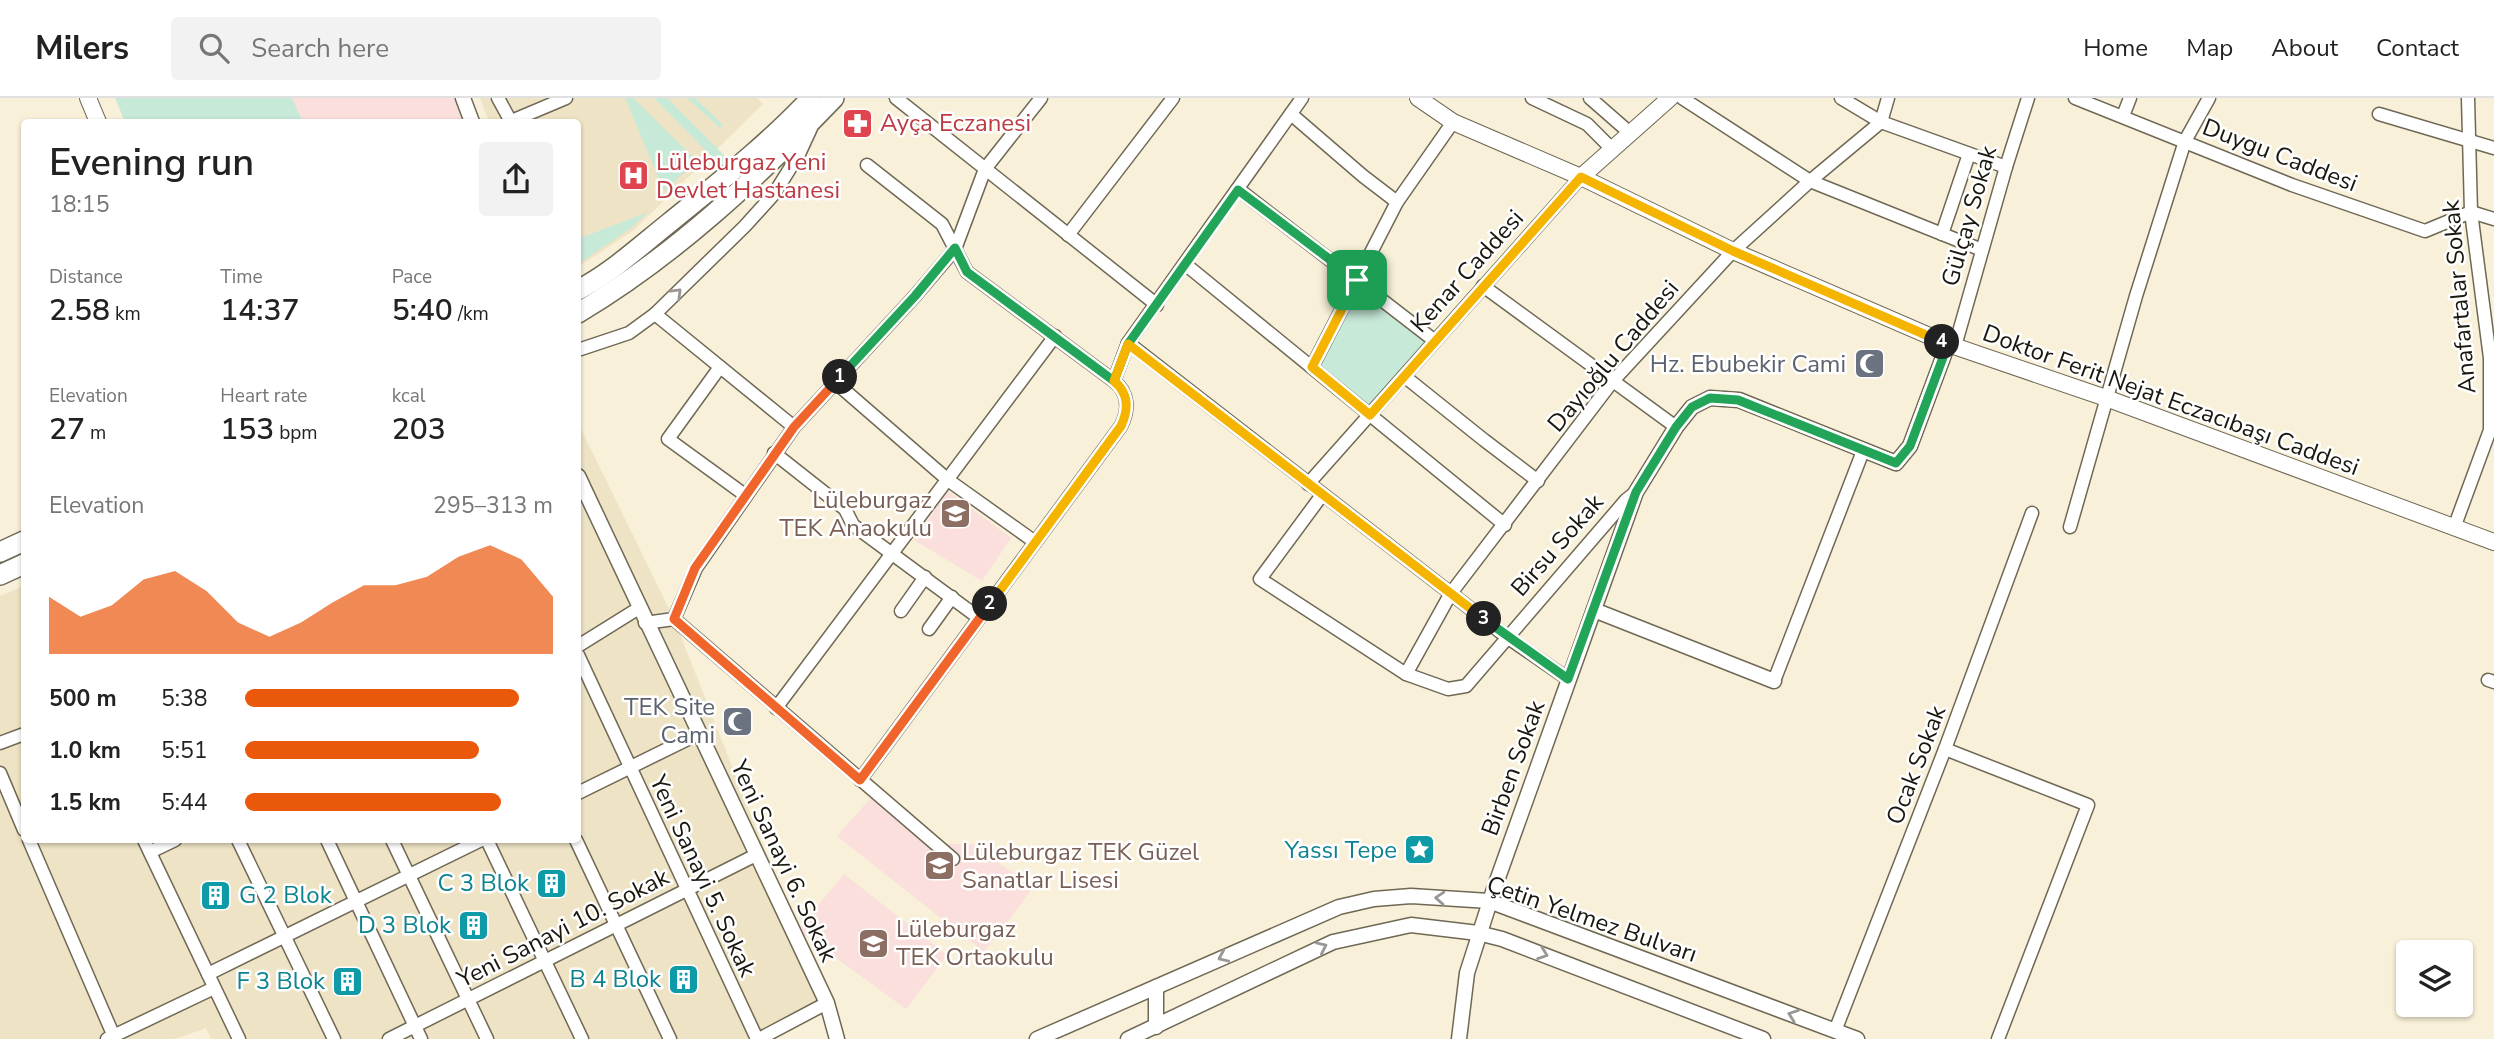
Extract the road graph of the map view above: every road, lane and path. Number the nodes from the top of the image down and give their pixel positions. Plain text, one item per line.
1 (88, 98) edge
2 (463, 98) edge
3 (498, 98) edge
4 (566, 98) edge
5 (834, 98) edge
6 (896, 98) edge
7 (1041, 98) edge
8 (1173, 98) edge
9 (1302, 98) edge
10 (1418, 98) edge
11 (1532, 98) edge
12 (1590, 98) edge
13 (1670, 98) edge
14 (1682, 98) edge
15 (1841, 98) edge
16 (1888, 98) edge
17 (2028, 98) edge
18 (2075, 98) edge
19 (2130, 98) edge
20 (2209, 98) edge
21 (2468, 98) edge
22 (814, 107) edge
23 (1291, 114) junction
24 (2379, 114) dead end
25 (2123, 116) junction
26 (97, 119) edge
27 (471, 119) edge
28 (509, 119) edge
29 (515, 119) edge
30 (1453, 122) junction
31 (1881, 122) junction
32 (1630, 134) junction
33 (2469, 139) junction
34 (2185, 141) junction
35 (2494, 148) edge
36 (1612, 149) junction
37 (1969, 154) junction
38 (867, 165) dead end
39 (2006, 167) junction
40 (985, 169) junction
41 (1581, 177) junction
42 (1810, 181) junction
43 (1238, 190) junction
44 (1397, 202) junction
45 (2471, 212) junction
46 (2494, 219) edge
47 (1942, 234) junction
48 (1068, 235) junction
49 (955, 248) junction
50 (1982, 250) junction
51 (1733, 251) junction
52 (1185, 264) junction
53 (1357, 280) junction
54 (1483, 286) junction
55 (581, 288) edge
56 (1157, 305) junction
57 (581, 311) edge
58 (655, 314) junction
59 (1055, 336) junction
60 (1435, 341) junction
61 (1128, 344) junction
62 (1951, 345) junction
63 (581, 350) edge
64 (2492, 358) edge
65 (720, 367) junction
66 (1312, 367) junction
67 (1404, 376) junction
68 (1114, 381) junction
69 (835, 382) junction
70 (1612, 382) junction
71 (2106, 398) junction
72 (1370, 415) junction
73 (794, 427) junction
74 (1676, 427) junction
75 (2492, 431) edge
76 (1863, 451) junction
77 (774, 453) junction
78 (948, 480) junction
79 (1538, 481) junction
80 (1308, 484) junction
81 (581, 490) edge
82 (1636, 492) junction
83 (745, 495) junction
84 (1322, 495) junction
85 (2032, 513) dead end
86 (1505, 525) junction
87 (2070, 527) dead end
88 (2454, 527) junction
89 (21, 542) edge
90 (1035, 542) junction
91 (2494, 542) edge
92 (0, 552) edge
93 (894, 554) junction
94 (21, 565) edge
95 (0, 575) edge
96 (925, 577) junction
97 (1451, 593) junction
98 (953, 597) junction
99 (639, 608) junction
100 (1594, 610) junction
101 (901, 611) dead end
102 (979, 618) junction
103 (674, 619) junction
104 (645, 623) junction
105 (929, 629) dead end
106 (1507, 637) junction
107 (581, 644) edge
108 (581, 662) edge
109 (1406, 674) junction
110 (1568, 679) junction
111 (1774, 681) joint
112 (776, 708) junction
113 (698, 734) junction
114 (21, 735) edge
115 (0, 743) edge
116 (1945, 749) junction
117 (629, 768) junction
118 (0, 773) edge
119 (860, 780) junction
120 (581, 792) edge
121 (21, 823) edge
122 (30, 843) edge
123 (239, 843) edge
124 (328, 843) edge
125 (393, 843) edge
126 (475, 843) edge
127 (488, 843) edge
128 (577, 843) edge
129 (147, 846) edge
130 (756, 855) junction
131 (954, 859) dead end
132 (409, 876) junction
133 (686, 890) junction
134 (356, 901) junction
135 (1489, 901) junction
136 (616, 925) junction
137 (1478, 933) junction
138 (284, 936) junction
139 (544, 961) junction
140 (208, 974) junction
141 (1156, 987) junction
142 (214, 988) junction
143 (468, 1000) junction
144 (827, 1003) junction
145 (415, 1026) junction
146 (1156, 1033) edge
147 (1833, 1035) edge
148 (112, 1038) edge
149 (239, 1039) edge
150 (334, 1039) edge
151 (390, 1039) edge
152 (421, 1039) edge
153 (487, 1039) edge
154 (582, 1039) edge
155 (670, 1039) edge
156 (758, 1039) edge
157 (837, 1039) edge
158 (1037, 1039) edge
159 (1128, 1039) edge
160 (1460, 1039) edge
161 (1763, 1039) edge
162 (1857, 1039) edge
163 (1998, 1039) edge

1 - 26 main road
2 - 27 street
3 - 28 street
4 - 29 street
5 - 22 highway
6 - 40 street
7 - 40 street
8 - 48 street
9 - 23 street
10 - 30 main road, Doktor Ferit Nejat Eczacıbaşı Caddesi
11 - 36 street
12 - 32 street
13 - 32 main road, Kenar Caddesi
14 - 42 street
15 - 31 street
16 - 31 street
17 - 39 street, Gülçay Sokak
18 - 25 street, Duygu Caddesi
19 - 25 street
20 - 34 street
21 - 33 street, Anafartalar Sokak
22 - 55 highway
22 - 57 highway
58 -> 22 street
23 - 43 street
23 - 44 street
24 - 33 street
25 - 34 street, Duygu Caddesi
30 - 41 main road, Doktor Ferit Nejat Eczacıbaşı Caddesi
30 - 44 street
31 - 37 street
31 - 42 street, Dayıoğlu Caddesi
32 - 36 main road, Kenar Caddesi
33 - 35 street
33 - 45 street, Anafartalar Sokak
34 - 45 street, Duygu Caddesi
34 - 71 street
36 - 41 main road, Kenar Caddesi
37 - 39 street
37 - 47 street
38 - 49 street
39 - 50 street, Gülçay Sokak
40 - 48 street
40 - 49 street
41 - 51 main road, Doktor Ferit Nejat Eczacıbaşı Caddesi
41 - 54 street, Kenar Caddesi
42 - 47 street
42 - 51 street, Dayıoğlu Caddesi
43 - 52 street
43 - 53 street
44 - 53 street
45 - 46 street
45 - 64 street, Anafartalar Sokak
47 - 50 street
48 - 56 street
49 - 59 street
49 - 69 street
50 - 62 street, Gülçay Sokak
51 - 62 main road, Doktor Ferit Nejat Eczacıbaşı Caddesi
51 - 70 street, Dayıoğlu Caddesi
52 - 56 street
52 - 66 street
53 - 60 street
53 - 66 street
54 - 60 street, Kenar Caddesi
54 - 70 street
56 - 61 street
58 - 63 street
58 - 65 street
59 - 68 street
59 - 78 street
60 - 67 street, Kenar Caddesi
61 - 68 street
61 - 80 street
62 - 71 main road, Doktor Ferit Nejat Eczacıbaşı Caddesi
62 - 76 street, Gülçay Sokak
64 - 75 street, Anafartalar Sokak
65 - 73 street
65 - 83 street
66 - 72 street
67 - 72 street, Kenar Caddesi
67 - 79 street
68 - 90 street
69 - 73 street
69 - 78 street
70 - 74 street
70 - 79 street, Dayıoğlu Caddesi
71 - 87 street
71 - 88 main road, Doktor Ferit Nejat Eczacıbaşı Caddesi
72 - 80 street, Kenar Caddesi
72 - 86 street
73 - 77 street
74 - 76 street, Birsu Sokak
74 - 82 street, Birsu Sokak
75 - 88 street, Anafartalar Sokak
76 - 111 street
77 - 83 street
77 - 93 street
78 - 90 street
78 - 93 street
79 - 86 street, Dayıoğlu Caddesi
80 - 84 street
81 - 99 street, Yeni Sanayi 6. Sokak
82 - 100 street, Birben Sokak
82 - 106 street, Birsu Sokak
83 - 103 street
84 - 97 street
84 - 109 street, Birsu Sokak
85 - 116 street, Ocak Sokak
86 - 97 street, Dayıoğlu Caddesi
88 - 91 main road, Doktor Ferit Nejat Eczacıbaşı Caddesi
89 - 92 highway
90 - 102 street
93 - 96 street
93 - 112 street
94 - 95 highway
96 - 98 street
96 - 101 street
97 - 106 street
97 - 109 street, Dayıoğlu Caddesi
98 - 102 street
98 - 105 street
99 - 104 street, Yeni Sanayi 6. Sokak
99 - 107 street
100 - 110 street, Birben Sokak
100 - 111 street
102 - 119 street
103 - 104 street
103 - 112 street
104 - 113 street, Yeni Sanayi 6. Sokak
106 - 109 street, Birsu Sokak
106 - 110 street
108 - 117 street, Yeni Sanayi 5. Sokak
110 - 135 street, Birben Sokak
112 - 119 street
113 - 117 street
113 - 130 street, Yeni Sanayi 6. Sokak
114 - 115 street
116 - 147 street, Ocak Sokak
116 - 163 street
117 - 120 street
117 - 133 street, Yeni Sanayi 5. Sokak
118 - 121 street
119 - 131 street
122 - 148 street
123 - 138 street
124 - 134 street
125 - 132 street
126 - 132 street
127 - 139 street
128 - 136 street
129 - 140 street
130 - 133 street, Yeni Sanayi 10. Sokak
130 - 144 street, Yeni Sanayi 6. Sokak
132 - 134 street
132 - 143 street
133 - 136 street, Yeni Sanayi 10. Sokak
133 - 156 street, Yeni Sanayi 5. Sokak
134 - 138 street
134 - 145 street
135 - 137 street, Birben Sokak
135 -> 141 street, Çetin Yelmez Bulvarı
147 -> 135 street, Çetin Yelmez Bulvarı
136 - 139 street, Yeni Sanayi 10. Sokak
136 - 155 street
146 -> 137 street, Çetin Yelmez Bulvarı
137 - 160 street, Birben Sokak
137 -> 161 street, Çetin Yelmez Bulvarı
138 - 140 street
138 - 150 street
139 - 143 street, Yeni Sanayi 10. Sokak
139 - 154 street
140 - 142 street
141 - 146 street
141 - 158 street, Çetin Yelmez Bulvarı
142 - 148 street
142 - 149 street
143 - 145 street, Yeni Sanayi 10. Sokak
143 - 153 street
144 - 156 street
144 - 157 street, Yeni Sanayi 6. Sokak
145 - 151 street, Yeni Sanayi 10. Sokak
145 - 152 street
146 - 159 street, Çetin Yelmez Bulvarı
147 - 162 street, Çetin Yelmez Bulvarı

